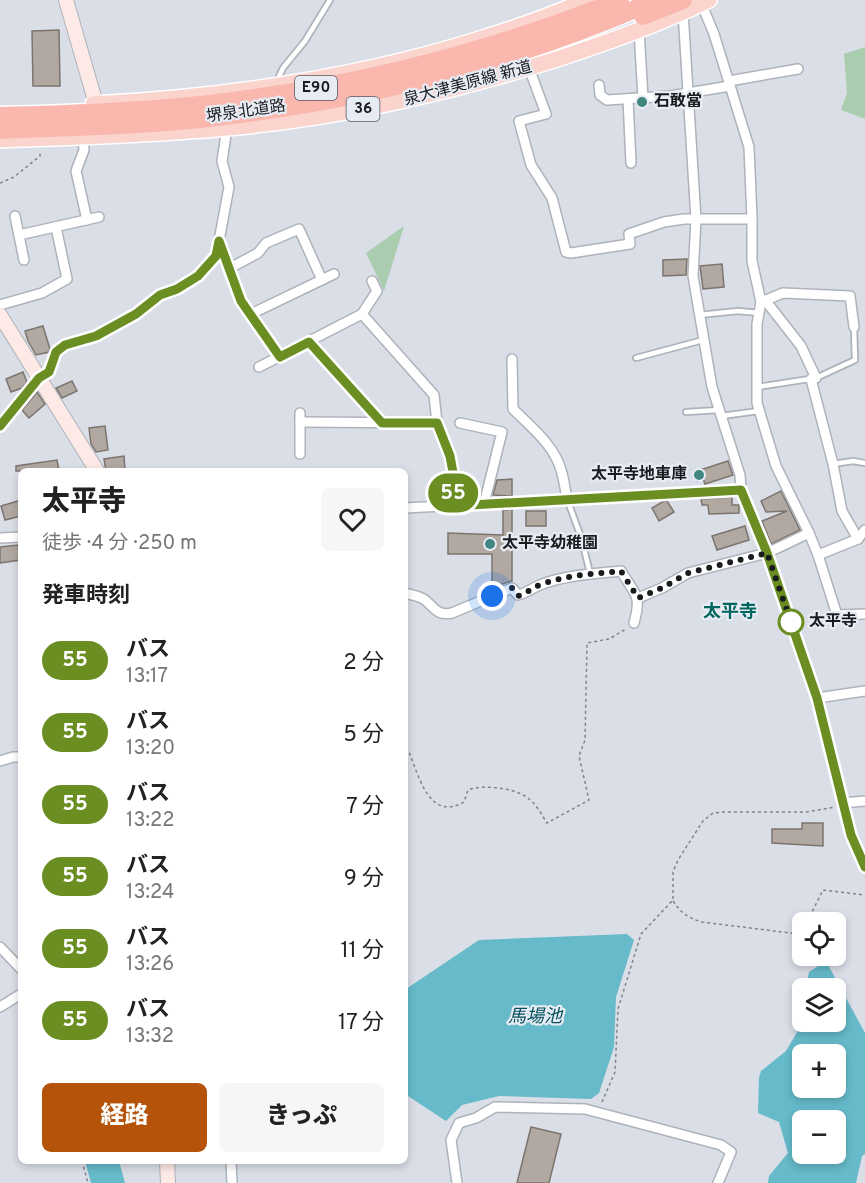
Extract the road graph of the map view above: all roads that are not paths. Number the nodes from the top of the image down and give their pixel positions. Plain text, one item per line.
1 (66, 0) edge
2 (330, 0) edge
3 (586, 0) edge
4 (599, 0) edge
5 (620, 0) edge
6 (656, 0) edge
7 (702, 1) edge
8 (683, 6) edge
9 (639, 30) junction
10 (469, 60) junction
11 (529, 68) junction
12 (798, 69) dead end
13 (730, 83) junction
14 (600, 85) dead end
15 (275, 86) junction
16 (688, 94) junction
17 (643, 98) junction
18 (627, 99) junction
19 (96, 104) junction
20 (0, 108) edge
21 (0, 116) edge
22 (227, 128) junction
23 (0, 130) edge
24 (83, 137) junction
25 (0, 140) edge
26 (630, 163) dead end
27 (15, 216) dead end
28 (99, 217) dead end
29 (696, 219) junction
30 (752, 219) junction
31 (87, 220) junction
32 (56, 227) junction
33 (19, 236) junction
34 (219, 241) junction
35 (24, 260) dead end
36 (230, 268) junction
37 (334, 274) dead end
38 (322, 280) junction
39 (372, 281) dead end
40 (763, 301) junction
41 (0, 305) edge
42 (759, 313) junction
43 (251, 314) junction
44 (362, 314) junction
45 (0, 315) edge
46 (699, 315) junction
47 (854, 327) joint
48 (703, 340) junction
49 (309, 342) junction
50 (280, 357) junction
51 (636, 358) dead end
52 (512, 359) dead end
53 (260, 366) dead end
54 (39, 378) junction
55 (813, 379) junction
56 (757, 387) junction
57 (759, 411) junction
58 (686, 412) dead end
59 (720, 413) junction
60 (382, 423) junction
61 (437, 423) junction
62 (460, 423) dead end
63 (0, 426) edge
64 (300, 454) dead end
65 (865, 463) edge
66 (833, 464) junction
67 (95, 468) edge
68 (741, 490) junction
69 (567, 499) junction
70 (484, 504) junction
71 (452, 506) junction
72 (408, 508) edge
73 (865, 530) edge
74 (809, 533) junction
75 (0, 537) edge
76 (18, 537) edge
77 (858, 539) junction
78 (767, 553) junction
79 (818, 555) junction
80 (591, 574) junction
81 (408, 594) edge
82 (638, 598) junction
83 (865, 614) edge
84 (634, 623) road end
85 (865, 691) edge
86 (817, 698) junction
87 (18, 757) edge
88 (0, 761) edge
89 (865, 801) edge
90 (842, 804) junction
91 (865, 867) edge
92 (0, 947) edge
93 (18, 966) edge
94 (18, 996) edge
95 (0, 1007) edge
96 (167, 1164) edge
97 (231, 1164) edge
98 (168, 1183) edge
99 (232, 1183) edge
100 (457, 1183) edge
101 (718, 1183) edge

1 - 19 main road
2 - 15 lane
3 - 15 main road, 36
4 - 10 highway
5 - 10 highway, 堺泉北道路 / E90
6 - 10 highway, 堺泉北道路 / E90
7 - 8 main road, 泉大津美原線 新道 / 36
7 - 13 street
8 - 9 main road, 泉大津美原線 新道 / 36
8 - 10 highway
8 - 16 street
9 - 11 main road, 泉大津美原線 新道 / 36
9 - 17 street
10 - 21 highway, 堺泉北道路 / E90
10 - 23 highway, 堺泉北道路 / E90
11 - 22 main road, 泉大津美原線 新道 / 36
11 - 29 street
12 - 13 street
13 - 16 street
13 - 30 street
14 - 18 street
15 - 19 main road, 36
16 - 17 street
16 - 29 street
17 - 18 street
18 - 26 street
19 - 20 main road, 36
22 - 24 main road, 泉大津美原線 新道 / 36
22 - 34 street
24 - 25 main road, 泉大津美原線 新道 / 36
24 - 31 street
27 - 33 street
28 - 31 street
29 - 30 street
29 - 46 street
30 - 40 street
31 - 32 street
32 - 33 street
32 - 41 street
33 - 35 street
34 - 36 street
34 - 54 street
36 - 38 street
36 - 43 street
37 - 38 street
38 - 43 street
39 - 44 street
40 - 42 street
40 - 47 street
40 - 55 street
42 - 46 lane
42 - 56 street
43 - 50 street
44 - 49 street
44 - 61 street
45 - 54 main road
46 - 48 street
47 - 55 lane
48 - 51 lane
48 - 59 street
49 - 50 street
49 - 60 street
50 - 53 street
52 - 69 street
54 - 63 street
54 - 67 main road
55 - 56 lane
55 - 66 street
56 - 57 street
57 - 59 lane
57 - 74 street
58 - 59 lane
59 - 68 street
60 - 61 street
60 - 64 street
61 - 71 street
62 - 70 street
65 - 66 lane
66 - 77 street
68 - 69 street
68 - 78 street
69 - 70 street
69 - 80 lane
70 - 71 street
71 - 72 street
73 - 77 street
74 - 78 street
74 - 79 street
75 - 76 street
77 - 79 street
78 - 82 street
78 - 86 street
79 - 83 street
80 - 81 street
80 - 82 street
82 - 84 street
85 - 86 street
86 - 90 street
87 - 88 street
89 - 90 street
90 - 91 street
92 - 93 street
94 - 95 street
96 - 98 main road
97 - 99 street
100 - 101 street

